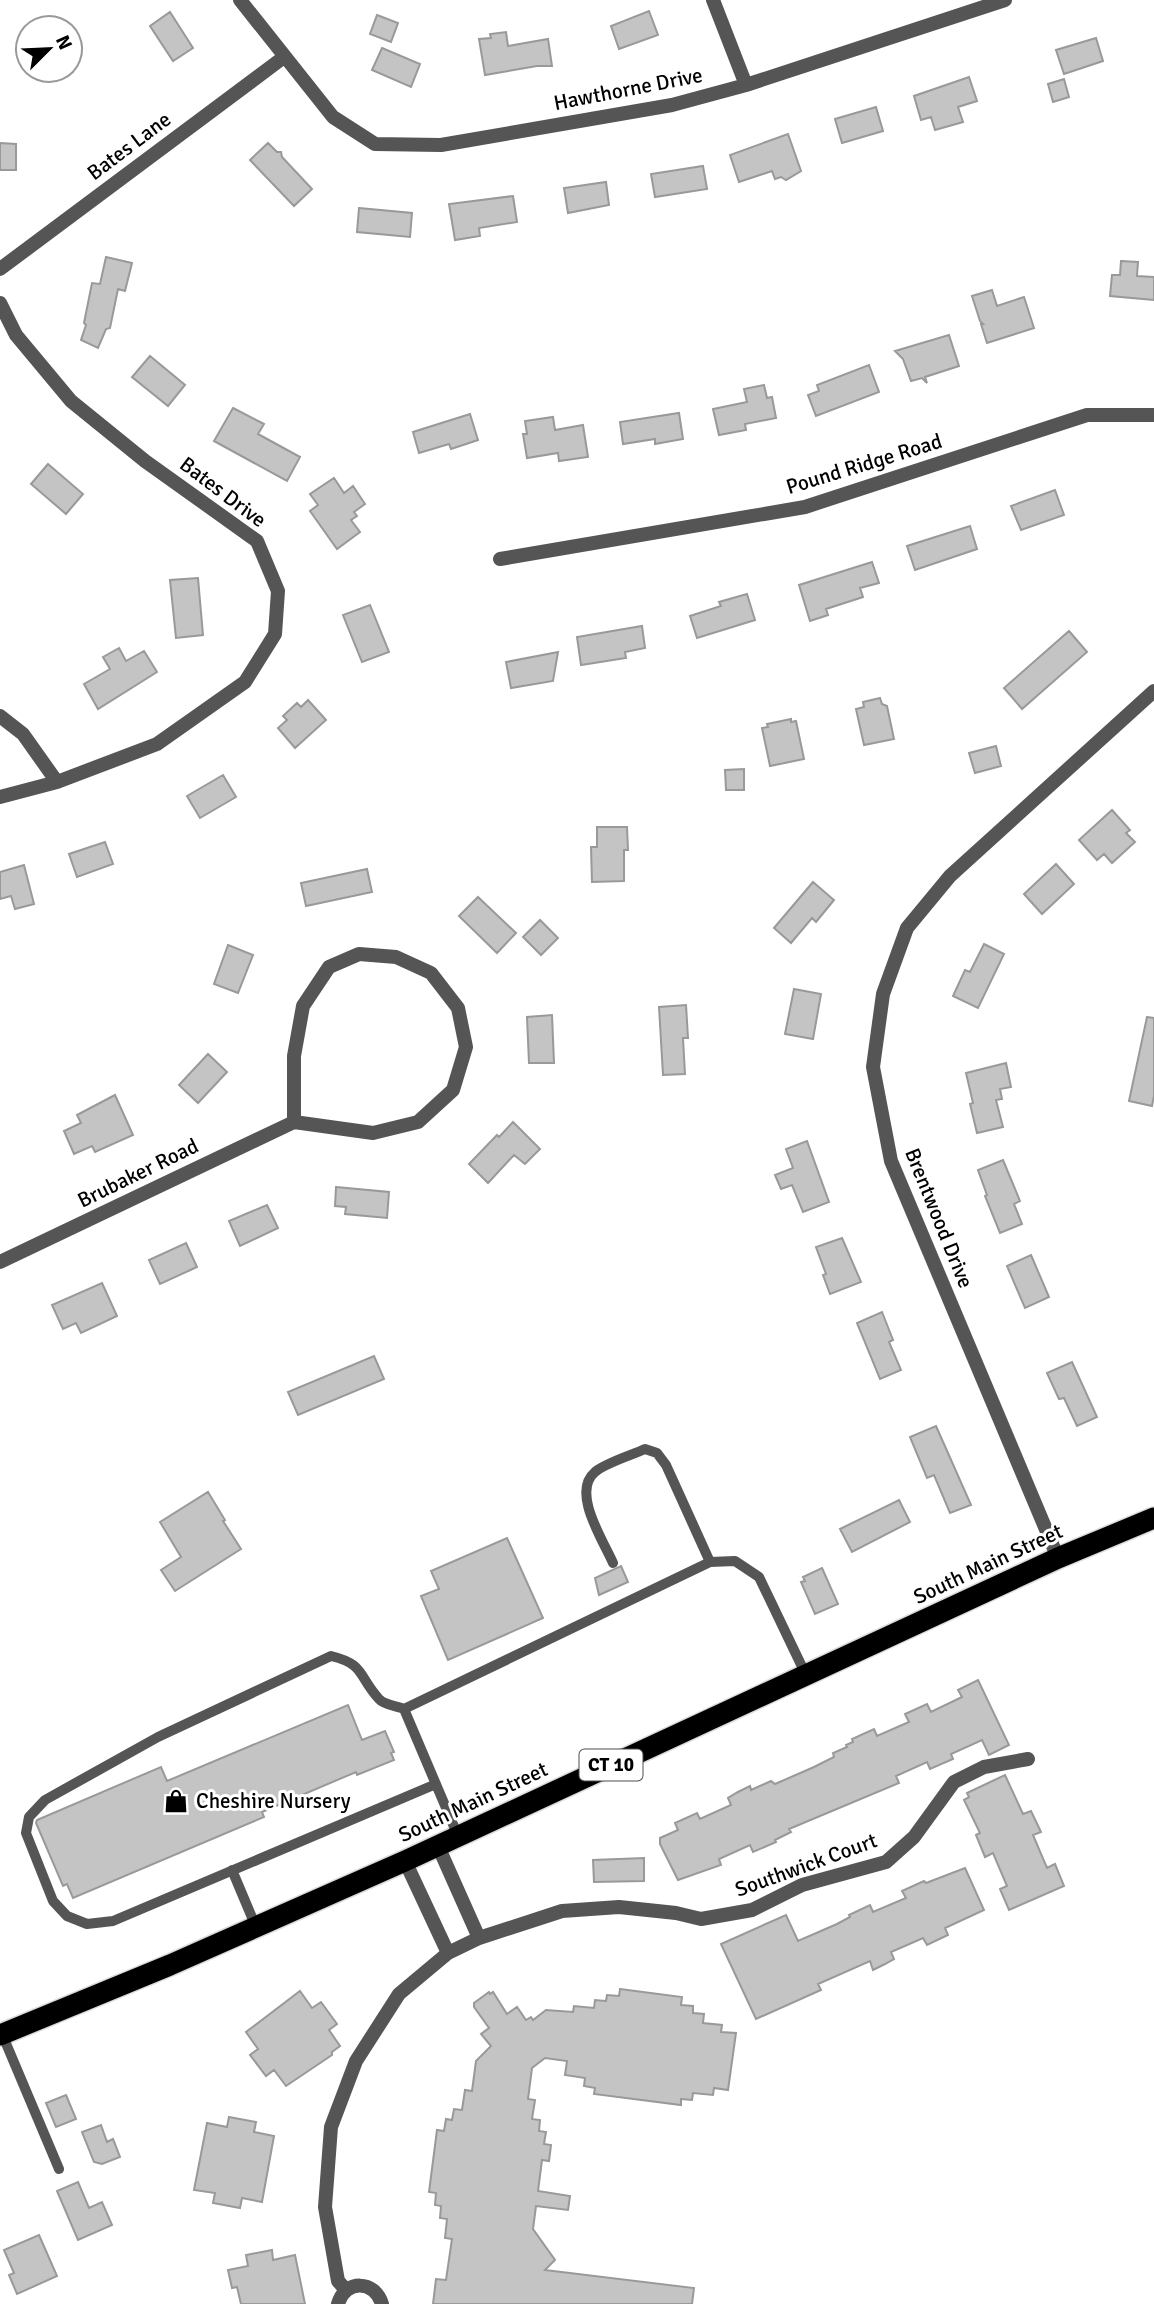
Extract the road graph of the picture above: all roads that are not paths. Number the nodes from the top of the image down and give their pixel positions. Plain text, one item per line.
1 (240, 0) edge
2 (713, 0) edge
3 (1005, 0) edge
4 (284, 57) junction
5 (746, 85) junction
6 (0, 269) edge
7 (0, 303) edge
8 (1154, 415) edge
9 (500, 559) dead end
10 (1154, 691) edge
11 (0, 716) edge
12 (57, 782) junction
13 (0, 796) edge
14 (293, 1122) junction
15 (0, 1262) edge
16 (1154, 1518) edge
17 (1058, 1558) junction
18 (710, 1562) junction
19 (613, 1563) dead end
20 (806, 1675) junction
21 (404, 1709) junction
22 (1028, 1759) dead end
23 (436, 1784) junction
24 (458, 1836) junction
25 (438, 1846) junction
26 (404, 1861) junction
27 (232, 1870) junction
28 (256, 1927) junction
29 (480, 1938) junction
30 (448, 1953) junction
31 (1, 2035) edge
32 (59, 2169) dead end
33 (346, 2290) junction
34 (338, 2304) edge
35 (382, 2304) edge

1 - 4 street, Hawthorne Drive
2 - 5 street
3 - 5 street, Hawthorne Drive
4 - 5 street, Hawthorne Drive
4 - 6 street, Bates Lane
7 - 12 street, Bates Drive
8 - 9 street, Pound Ridge Road
10 - 17 street, Brentwood Drive
11 - 12 street
12 - 13 street, Bates Drive
14 - 14 street
14 - 15 street, Brubaker Road
16 - 17 highway, South Main Street / CT 10
17 - 20 highway, South Main Street / CT 10
18 - 19 lane
18 - 20 lane
18 - 21 lane
20 - 24 highway, South Main Street / CT 10
21 - 23 lane
21 - 27 lane
22 - 29 street, Southwick Court
23 - 24 lane
23 - 27 lane
24 - 25 highway, South Main Street / CT 10
25 - 26 highway, South Main Street / CT 10
25 - 29 street
26 - 28 highway, South Main Street / CT 10
26 - 30 street
27 - 28 lane
28 - 31 highway, South Main Street / CT 10
29 - 30 street, Southwick Court
30 - 33 street, Southwick Court
31 - 32 lane
33 - 34 street
33 - 35 street

